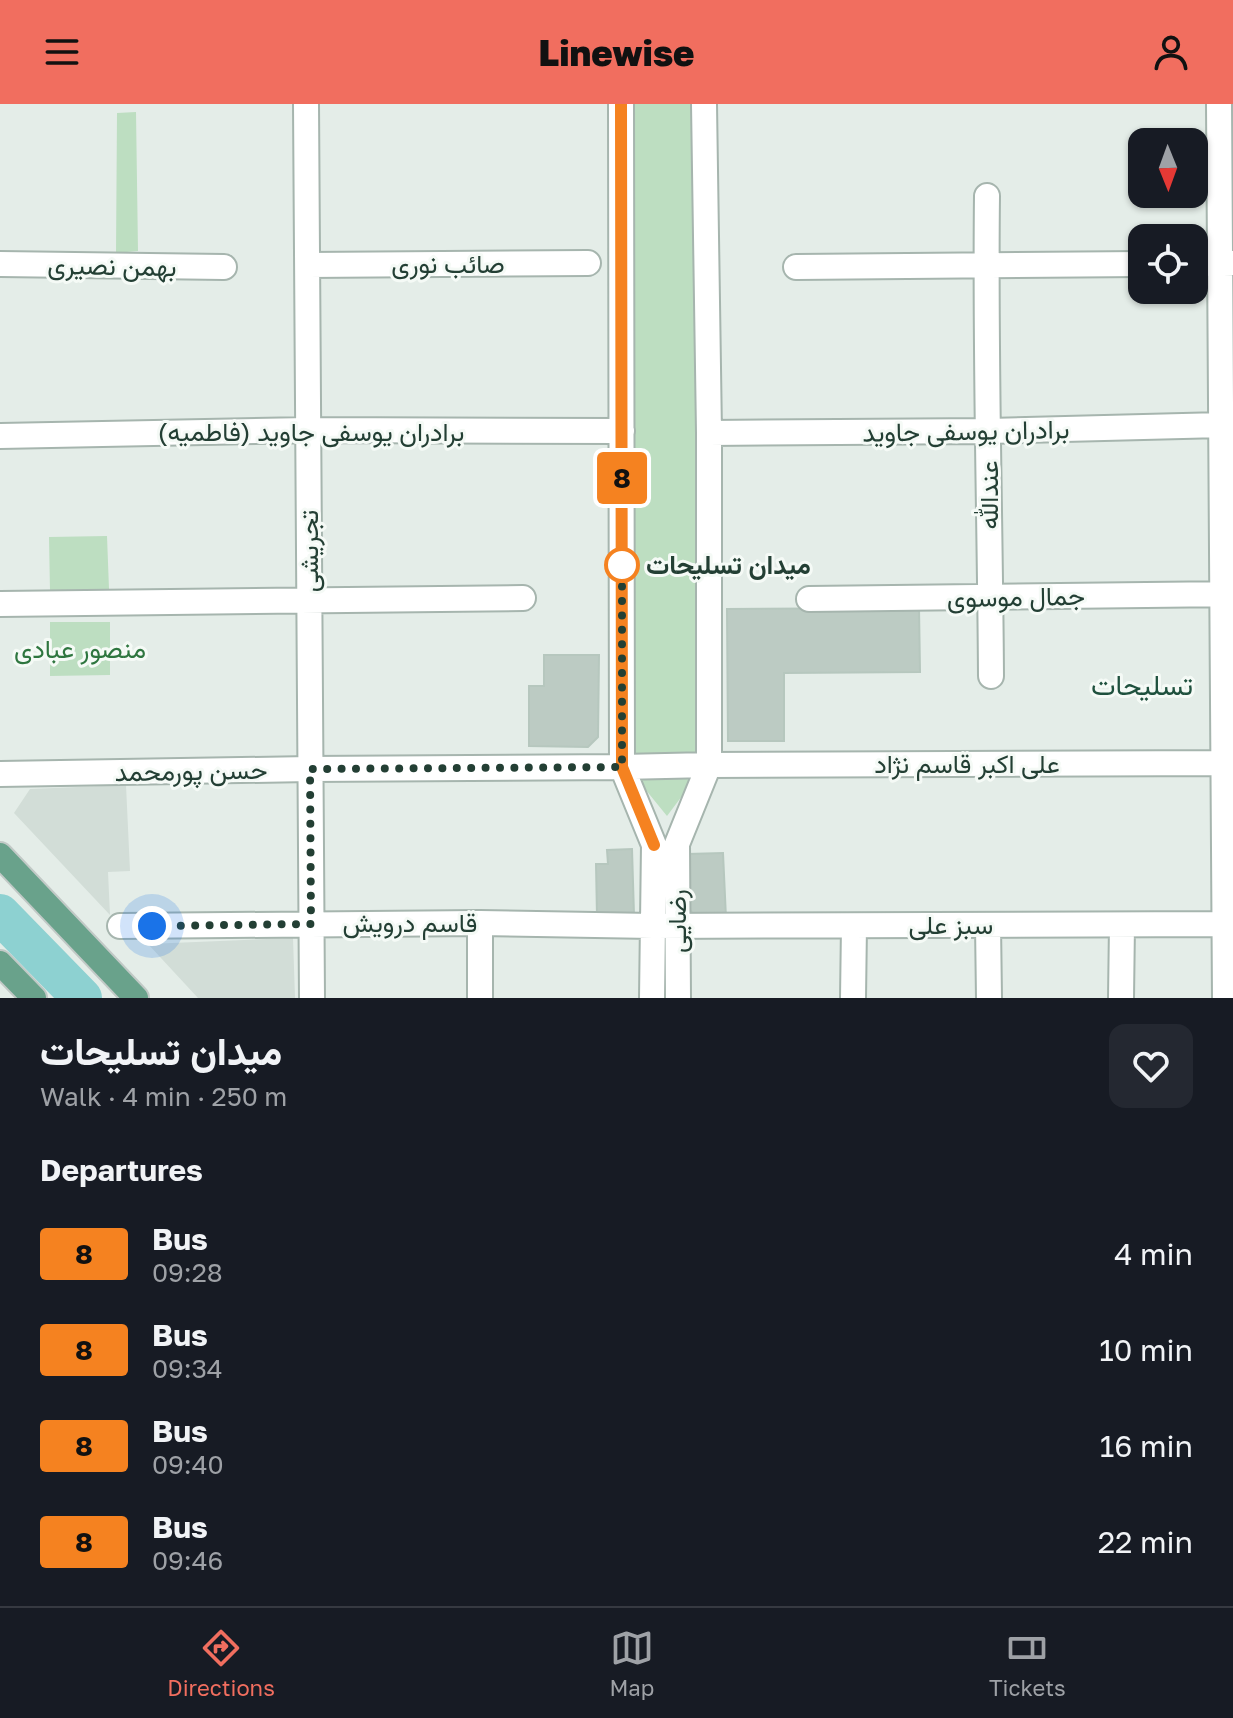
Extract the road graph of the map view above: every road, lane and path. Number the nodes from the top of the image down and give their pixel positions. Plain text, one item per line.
1 (306, 104) edge
2 (621, 104) edge
3 (704, 104) edge
4 (1219, 104) edge
5 (987, 196) dead end
6 (588, 263) dead end
7 (1226, 263) edge
8 (0, 264) edge
9 (1128, 264) edge
10 (308, 265) junction
11 (986, 265) junction
12 (224, 267) dead end
13 (796, 267) dead end
14 (1222, 425) junction
15 (308, 430) junction
16 (622, 431) junction
17 (989, 431) junction
18 (709, 433) junction
19 (0, 436) edge
20 (1228, 594) edge
21 (990, 597) junction
22 (523, 598) dead end
23 (809, 599) dead end
24 (309, 601) junction
25 (0, 604) edge
26 (991, 676) dead end
27 (1228, 763) edge
28 (709, 765) junction
29 (622, 767) junction
30 (310, 769) junction
31 (0, 774) edge
32 (665, 844) junction
33 (0, 855) edge
34 (480, 923) junction
35 (311, 924) junction
36 (1225, 924) junction
37 (988, 925) junction
38 (1122, 925) junction
39 (120, 926) dead end
40 (665, 926) junction
41 (854, 926) junction
42 (69, 928) junction
43 (0, 963) edge
44 (30, 996) edge
45 (136, 998) edge
46 (144, 998) edge
47 (312, 998) edge
48 (480, 998) edge
49 (652, 998) edge
50 (678, 998) edge
51 (853, 998) edge
52 (989, 998) edge
53 (1121, 998) edge
54 (1225, 998) edge

1 - 10 street, تجریشی
2 - 16 street
3 - 18 street
4 - 7 street
5 - 11 street, عندالله
6 - 10 street, صائب نوری
7 - 14 street
8 - 12 street, بهمن نصیری
9 - 11 street
10 - 15 street, تجریشی
11 - 13 street
11 - 17 street, عندالله
14 - 17 street, برادران یوسفی جاوید
14 - 20 street
15 - 16 street, برادران یوسفی جاوید (فاطمیه)
15 - 19 street, برادران یوسفی جاوید (فاطمیه)
15 - 24 street, تجریشی
16 - 29 street
17 - 18 street, برادران یوسفی جاوید
17 - 21 street, عندالله
18 - 28 street
20 - 21 street, جمال موسوی
20 - 27 street
21 - 23 street, جمال موسوی
21 - 26 street, عندالله
22 - 24 street
24 - 25 street
24 - 30 street, تجریشی
27 - 28 street, علی اکبر قاسم نژاد
27 - 36 street
28 - 29 street, علی اکبر قاسم نژاد
28 - 32 street
29 - 30 street, حسن پورمحمد
29 - 32 street
30 - 31 street, حسن پورمحمد
30 - 35 street, تجریشی
32 - 40 street, رضایی
33 - 42 main road
34 - 35 street, قاسم درویش
34 - 40 street, قاسم درویش
34 - 48 street
35 - 39 street, قاسم درویش
35 - 47 street, تجریشی
36 - 38 street, سبز علی
36 - 54 street
37 - 38 street, سبز علی
37 - 41 street, سبز علی
37 - 52 street
38 - 53 street
40 - 41 street, سبز علی
40 - 49 street, رضایی
40 - 50 street, رضایی
41 - 51 street
42 - 45 main road
42 - 46 main road
43 - 44 main road

